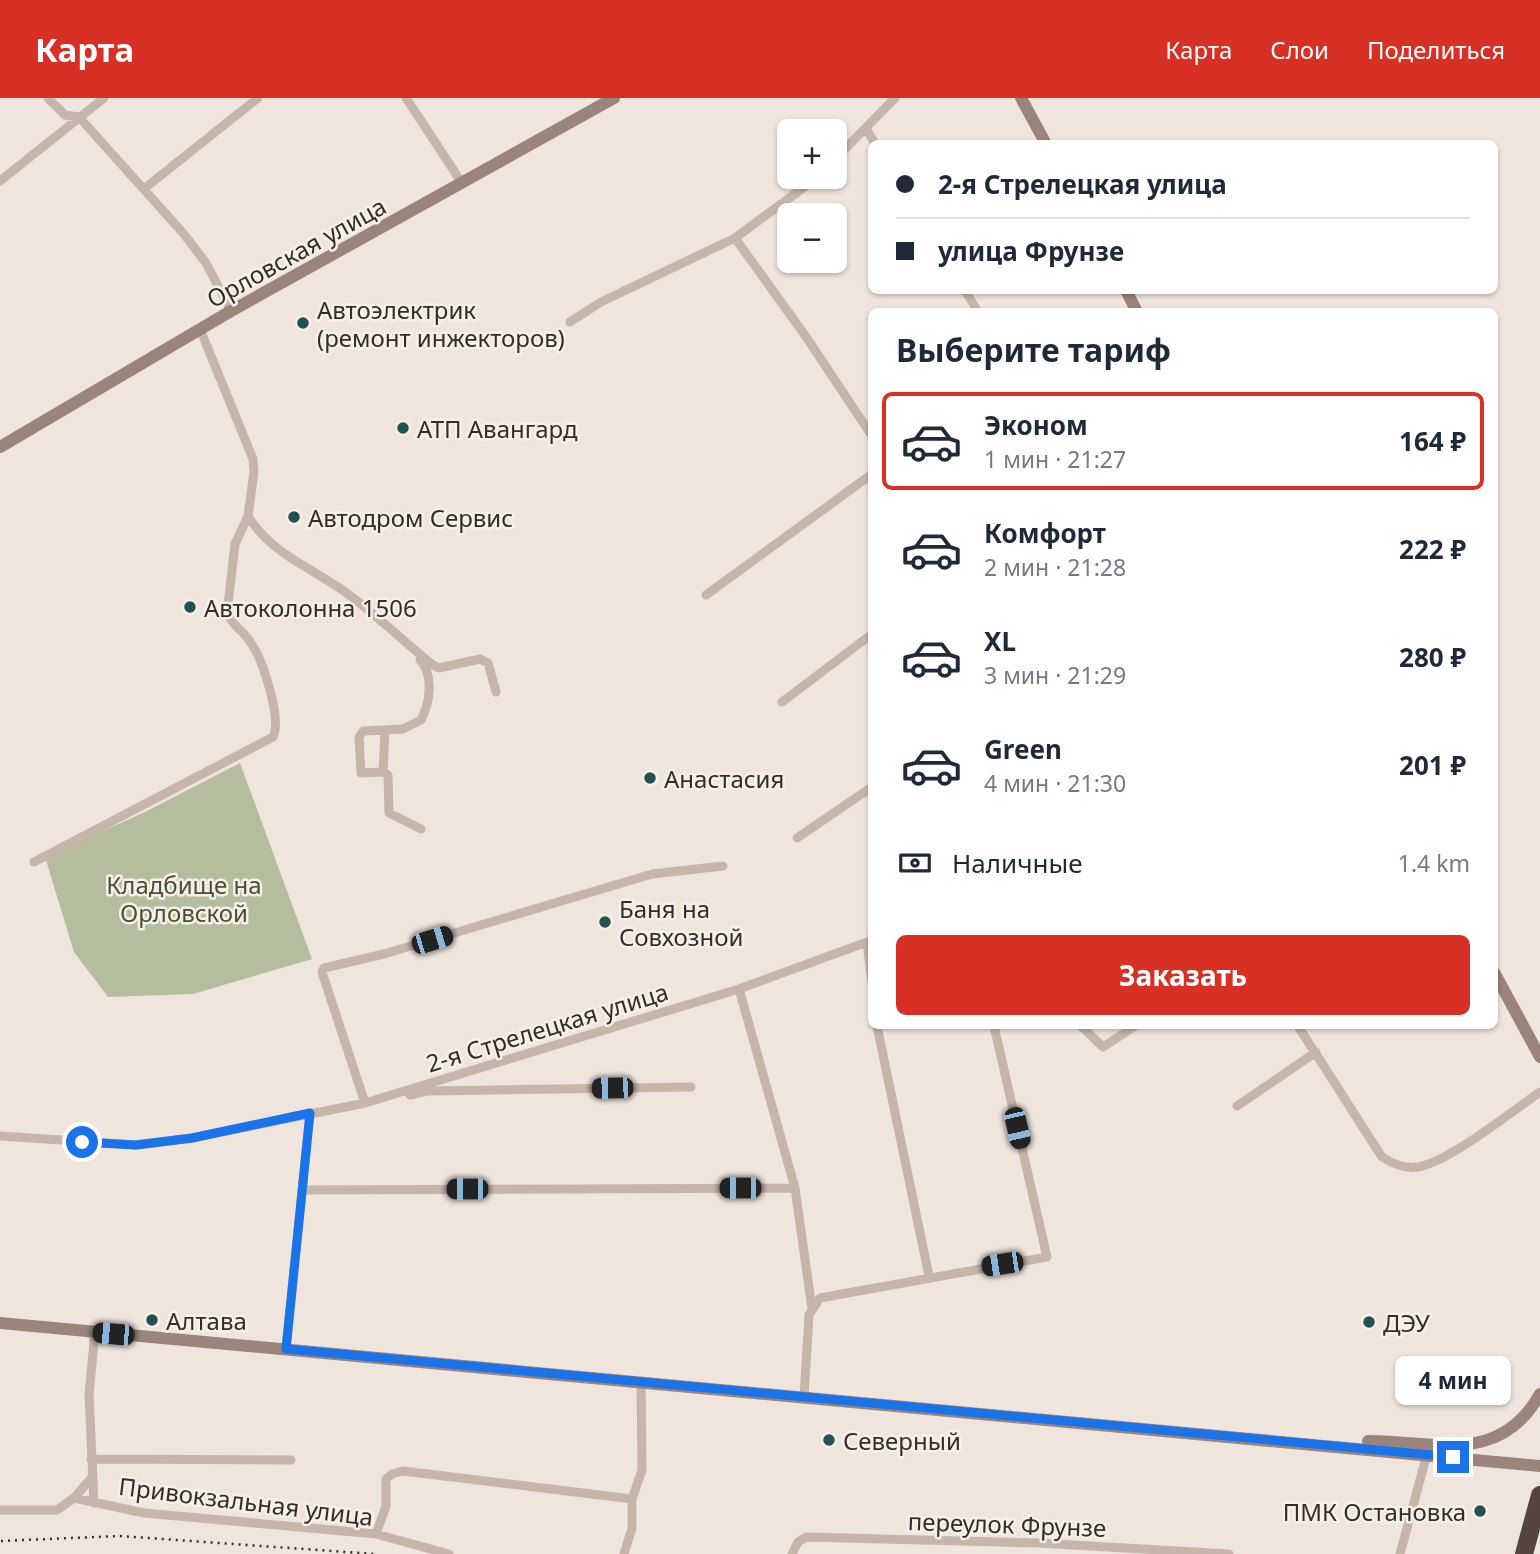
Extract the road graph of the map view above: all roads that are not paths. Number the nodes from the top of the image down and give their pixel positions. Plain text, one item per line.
1 (48, 98) edge
2 (104, 98) edge
3 (258, 98) edge
4 (407, 98) edge
5 (895, 98) edge
6 (1021, 98) edge
7 (604, 100) edge
8 (79, 117) junction
9 (866, 128) junction
10 (874, 140) edge
11 (1044, 140) edge
12 (847, 147) edge
13 (0, 180) edge
14 (462, 183) junction
15 (145, 188) junction
16 (802, 189) edge
17 (735, 238) junction
18 (231, 311) junction
19 (570, 321) dead end
20 (205, 331) junction
21 (186, 337) junction
22 (209, 350) junction
23 (868, 430) edge
24 (0, 447) edge
25 (868, 477) edge
26 (248, 516) junction
27 (706, 595) dead end
28 (868, 637) edge
29 (414, 650) junction
30 (439, 667) junction
31 (429, 676) junction
32 (496, 691) dead end
33 (782, 702) dead end
34 (384, 730) junction
35 (383, 772) junction
36 (868, 790) edge
37 (421, 829) dead end
38 (797, 838) dead end
39 (34, 862) dead end
40 (723, 866) dead end
41 (868, 955) edge
42 (1498, 979) edge
43 (739, 989) junction
44 (878, 1029) edge
45 (995, 1029) edge
46 (1084, 1029) edge
47 (1130, 1029) edge
48 (1300, 1029) edge
49 (1316, 1052) junction
50 (1540, 1057) edge
51 (691, 1087) dead end
52 (1540, 1092) edge
53 (365, 1103) junction
54 (1237, 1107) dead end
55 (310, 1113) junction
56 (0, 1136) edge
57 (794, 1188) junction
58 (304, 1190) junction
59 (929, 1276) junction
60 (812, 1309) junction
61 (0, 1323) edge
62 (95, 1332) junction
63 (286, 1349) junction
64 (641, 1382) junction
65 (1540, 1394) edge
66 (804, 1397) junction
67 (1425, 1449) junction
68 (91, 1460) junction
69 (292, 1460) dead end
70 (1540, 1466) edge
71 (93, 1476) junction
72 (1540, 1495) edge
73 (74, 1498) junction
74 (632, 1499) junction
75 (94, 1503) junction
76 (0, 1510) edge
77 (376, 1534) junction
78 (1526, 1545) edge
79 (449, 1554) edge
80 (624, 1554) edge
81 (792, 1554) edge
82 (1230, 1554) edge
83 (1400, 1554) edge

1 - 8 street
2 - 8 street
3 - 15 street
4 - 14 street
5 - 9 street
6 - 11 street
7 - 14 street, Орловская улица
8 - 13 street
8 - 15 street
9 - 10 street
9 - 12 street
14 - 18 street, Орловская улица
15 - 18 street
16 - 17 street
17 - 19 street
17 - 23 street
18 - 20 street, Орловская улица
20 - 21 street, Орловская улица
20 - 22 street
21 - 22 street
21 - 24 street, Орловская улица
22 - 26 street
25 - 27 street
26 - 29 street
26 - 39 street
28 - 33 street
29 - 30 street
29 - 31 street
30 - 31 street
30 - 32 street
31 - 34 street
34 - 35 street
34 - 35 street
35 - 37 street
36 - 38 street
40 - 53 street
41 - 43 street, 2-я Стрелецкая улица
42 - 50 street
43 - 53 street, 2-я Стрелецкая улица
43 - 57 street
44 - 59 street
45 - 59 street
46 - 47 street
48 - 49 street
49 - 52 street
49 - 54 street
51 - 53 street, 2-я Стрелецкая улица
53 - 55 street, 2-я Стрелецкая улица
55 - 56 street, 2-я Стрелецкая улица
55 - 58 street
57 - 58 street
57 - 60 street
58 - 63 street
59 - 60 street
60 - 66 street
61 - 62 street
62 - 63 street
62 - 68 street
63 - 64 street
64 - 66 street
64 - 74 street
65 - 67 street
66 - 67 street
67 - 70 street
67 - 83 street
68 - 69 street
68 - 71 street
71 - 73 street
71 - 75 street
72 - 78 highway
73 - 75 street, Привокзальная улица
73 - 76 street
74 - 77 street
74 - 80 street
75 - 77 street, Привокзальная улица
77 - 79 street, Привокзальная улица
81 - 82 street, переулок Фрунзе

